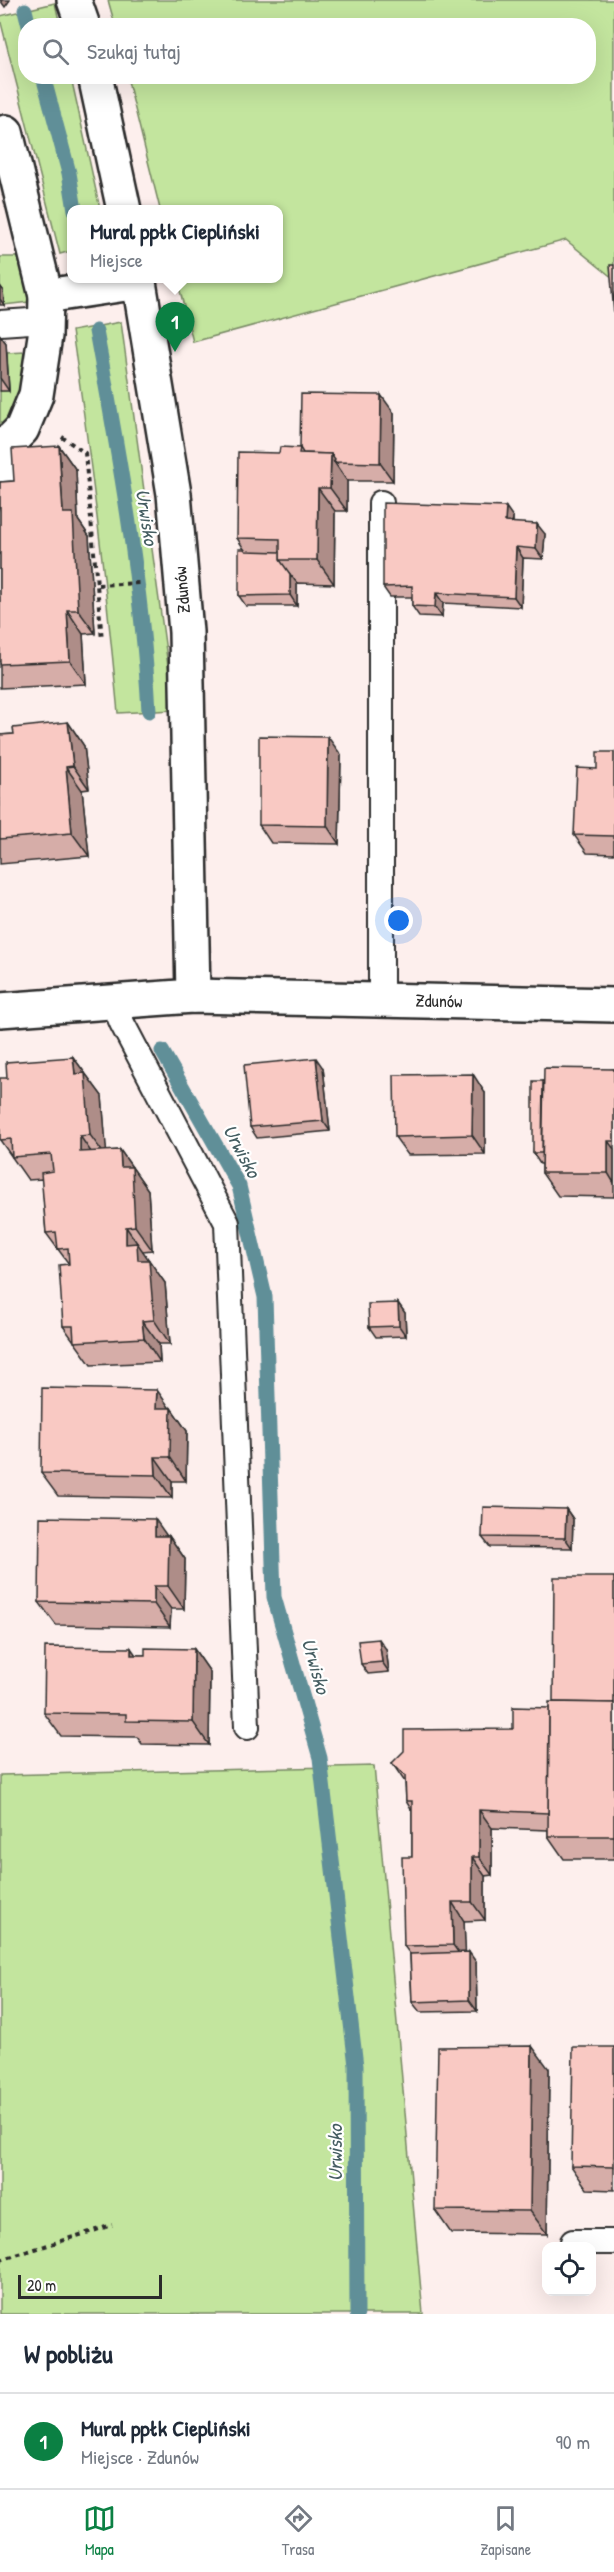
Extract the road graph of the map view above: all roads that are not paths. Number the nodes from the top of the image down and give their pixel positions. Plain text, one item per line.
1 (75, 0) edge
2 (81, 18) edge
3 (96, 84) edge
4 (6, 132) dead end
5 (123, 205) edge
6 (129, 283) edge
7 (139, 283) edge
8 (46, 308) junction
9 (0, 322) edge
10 (0, 447) edge
11 (381, 503) edge
12 (12, 505) edge
13 (193, 996) junction
14 (381, 1000) junction
15 (113, 1001) junction
16 (614, 1005) edge
17 (0, 1010) edge
18 (246, 1727) dead end
19 (596, 2242) edge
20 (614, 2242) edge

1 - 2 street
3 - 5 street
4 - 8 street
6 - 8 street, Zdunów
7 - 13 street, Zdunów
8 - 9 lane
8 - 10 street
10 - 12 lane
11 - 14 lane
13 - 14 street, Zdunów
13 - 15 street, Zdunów
14 - 16 street, Zdunów
15 - 17 street, Zdunów
15 - 18 lane
19 - 20 lane

